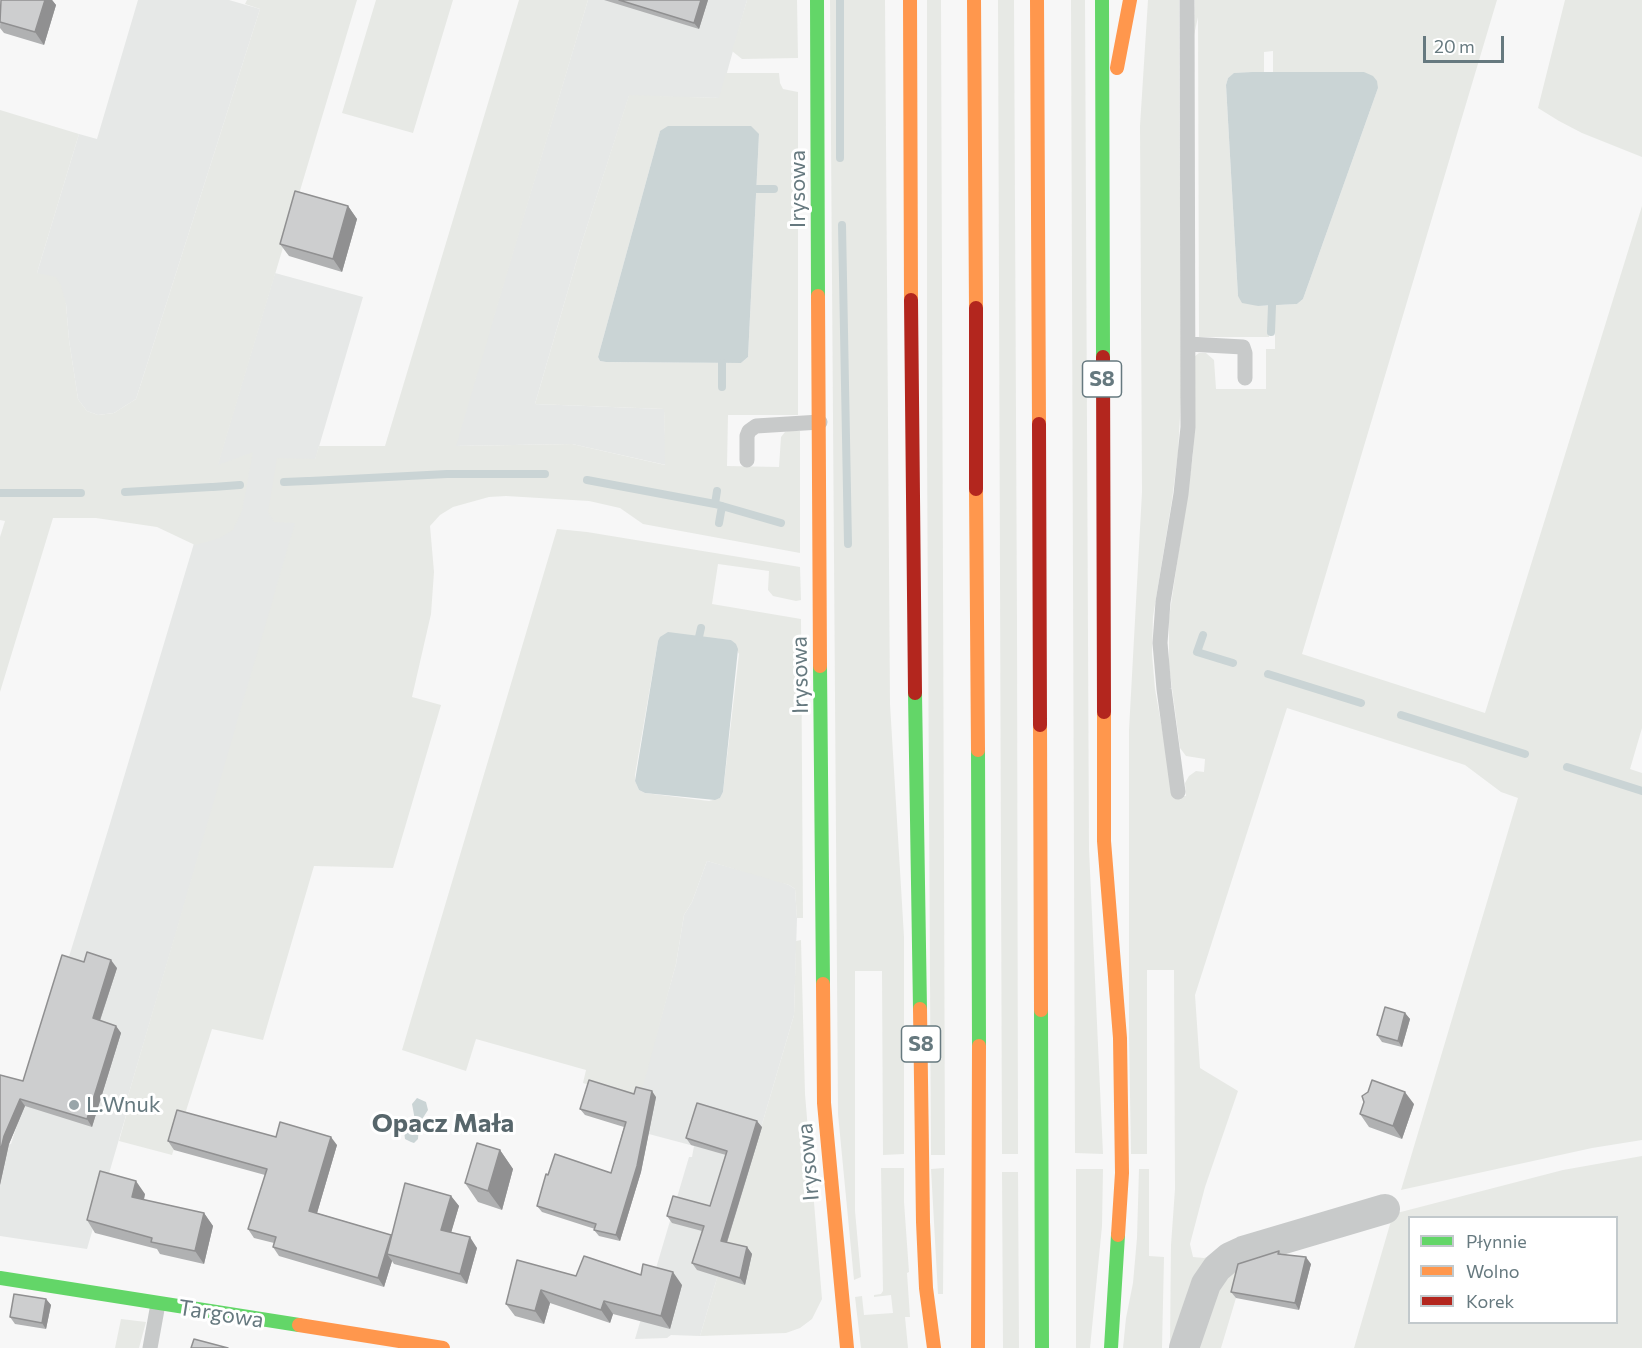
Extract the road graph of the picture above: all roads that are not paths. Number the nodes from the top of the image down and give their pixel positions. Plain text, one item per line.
1 (818, 0) edge
2 (974, 0) edge
3 (1037, 0) edge
4 (1102, 0) edge
5 (1130, 0) edge
6 (1187, 0) edge
7 (910, 2) edge
8 (1102, 152) junction
9 (1188, 344) junction
10 (1245, 378) dead end
11 (819, 422) junction
12 (747, 460) dead end
13 (1178, 792) dead end
14 (1385, 1209) dead end
15 (0, 1278) edge
16 (158, 1304) junction
17 (150, 1348) edge
18 (443, 1348) edge
19 (847, 1348) edge
20 (934, 1348) edge
21 (978, 1348) edge
22 (1042, 1348) edge
23 (1112, 1348) edge
24 (1184, 1348) edge

1 - 11 main road, Irysowa
2 - 21 main road
3 - 22 main road
4 - 8 main road, S8
5 - 8 main road
6 - 9 lane
7 - 20 main road, S8
8 - 23 main road, S8
9 - 10 lane
9 - 13 lane
11 - 12 lane
11 - 19 main road, Irysowa
14 - 24 street
15 - 16 main road, Targowa
16 - 17 lane
16 - 18 main road, Targowa

